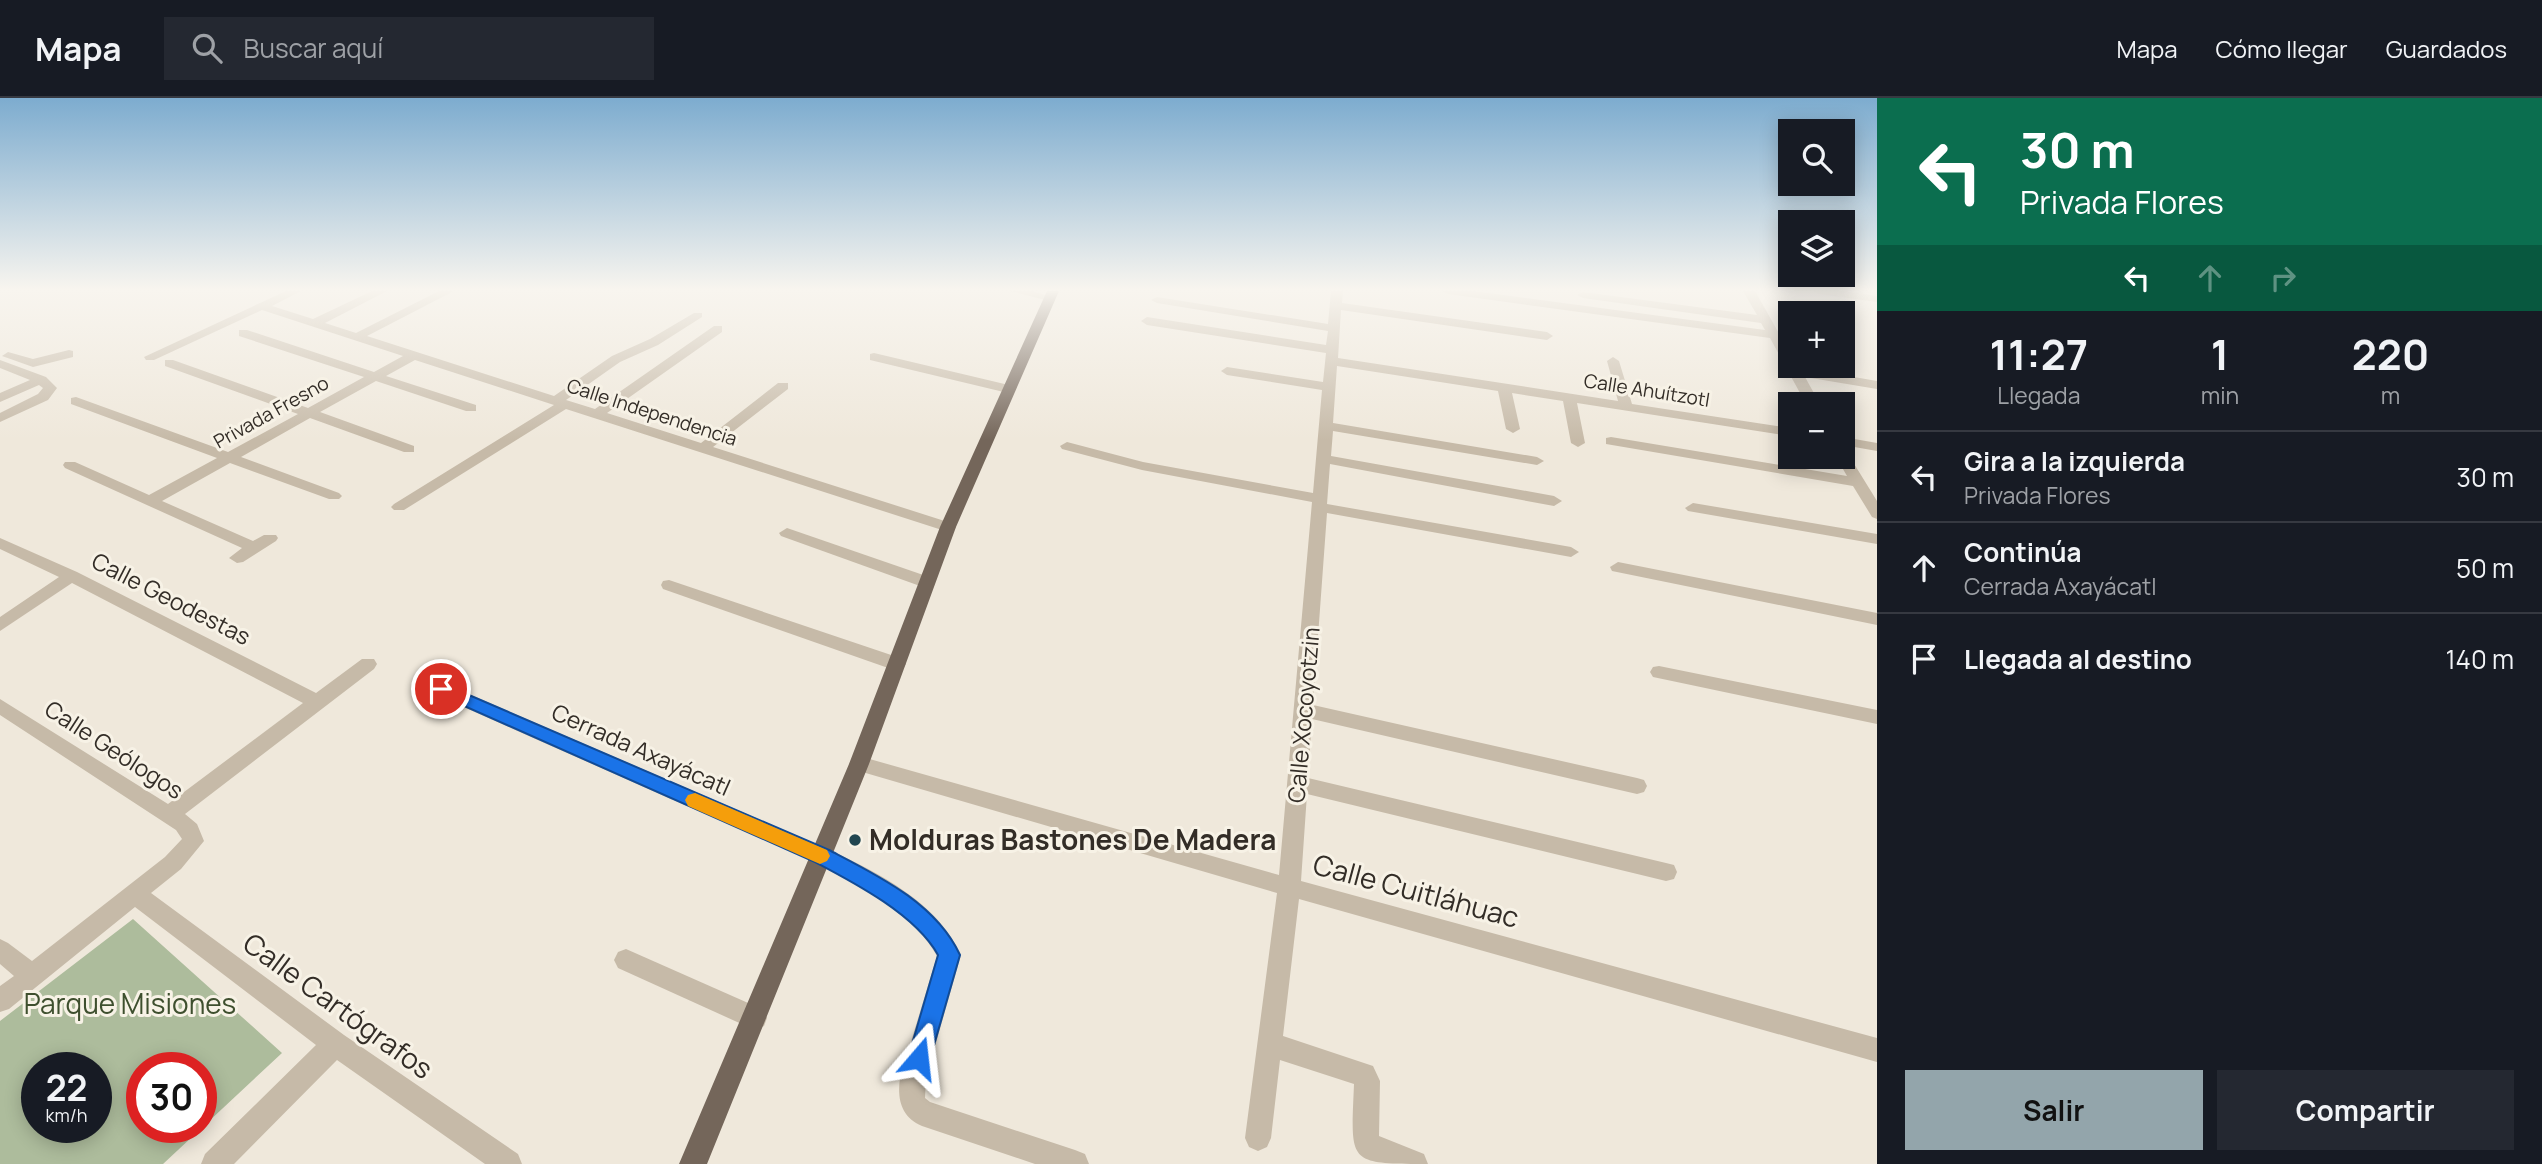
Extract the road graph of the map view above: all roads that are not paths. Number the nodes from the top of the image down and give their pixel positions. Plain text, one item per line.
1 (199, 341) edge
2 (267, 341) edge
3 (364, 341) edge
4 (656, 341) edge
5 (701, 341) edge
6 (1030, 341) edge
7 (1254, 341) edge
8 (1334, 341) edge
9 (0, 353) edge
10 (69, 354) dead end
11 (1332, 355) junction
12 (412, 356) junction
13 (874, 357) dead end
14 (1613, 361) dead end
15 (0, 364) edge
16 (1227, 371) dead end
17 (376, 376) junction
18 (1844, 378) edge
19 (41, 380) junction
20 (1877, 385) edge
21 (783, 386) dead end
22 (1504, 386) junction
23 (1328, 387) junction
24 (1008, 389) junction
25 (1569, 397) junction
26 (0, 398) edge
27 (76, 401) dead end
28 (559, 403) junction
29 (1626, 405) junction
30 (471, 408) dead end
31 (308, 414) junction
32 (595, 415) junction
33 (0, 418) edge
34 (1327, 425) junction
35 (1513, 429) dead end
36 (1778, 430) edge
37 (1611, 441) dead end
38 (1578, 443) dead end
39 (1855, 443) edge
40 (1067, 446) dead end
41 (1877, 447) edge
42 (703, 448) junction
43 (228, 457) junction
44 (1324, 459) junction
45 (393, 460) dead end
46 (1537, 461) dead end
47 (75, 468) dead end
48 (1850, 469) edge
49 (1858, 482) junction
50 (334, 496) dead end
51 (1873, 499) edge
52 (1554, 501) dead end
53 (148, 502) junction
54 (1321, 503) junction
55 (399, 507) dead end
56 (1693, 508) dead end
57 (1877, 514) edge
58 (948, 527) junction
59 (787, 533) dead end
60 (270, 538) dead end
61 (1877, 539) edge
62 (0, 542) edge
63 (254, 548) junction
64 (1571, 552) dead end
65 (237, 558) dead end
66 (1618, 567) dead end
67 (71, 576) junction
68 (926, 582) junction
69 (669, 585) dead end
70 (1877, 619) edge
71 (0, 625) edge
72 (368, 664) dead end
73 (897, 664) junction
74 (1659, 672) dead end
75 (441, 689) dead end
76 (317, 702) junction
77 (0, 706) edge
78 (1305, 710) junction
79 (1877, 717) edge
80 (859, 764) junction
81 (1298, 784) junction
82 (1637, 786) dead end
83 (169, 815) junction
84 (822, 856) junction
85 (1666, 873) dead end
86 (1289, 887) junction
87 (135, 894) junction
88 (0, 950) edge
89 (626, 960) dead end
90 (32, 976) junction
91 (0, 1001) edge
92 (755, 1018) junction
93 (335, 1044) junction
94 (1270, 1044) junction
95 (1877, 1050) edge
96 (1258, 1138) dead end
97 (694, 1163) edge
98 (215, 1164) edge
99 (508, 1164) edge
100 (1075, 1164) edge
101 (1415, 1164) edge

1 - 31 street
2 - 17 street
3 - 12 street, Calle Independencia
4 - 28 street
5 - 32 street
6 - 24 main road
7 - 11 street, Calle Ahuítzotl
8 - 11 street, Calle Xocoyotzin
9 - 10 street
11 - 22 street, Calle Ahuítzotl
11 - 23 street, Calle Xocoyotzin
12 - 17 street, Privada Fresno
12 - 28 street, Calle Independencia
13 - 24 street
14 - 29 street
15 - 19 street
16 - 23 street
17 - 30 street
17 - 31 street, Privada Fresno
18 - 20 street
19 - 26 street
19 - 33 street
21 - 42 street
22 - 25 street, Calle Ahuítzotl
22 - 35 street
23 - 34 street, Calle Xocoyotzin
24 - 58 main road
25 - 29 street, Calle Ahuítzotl
25 - 38 street
27 - 43 street
28 - 32 street, Calle Independencia
28 - 55 street
29 - 36 street, Calle Ahuítzotl
31 - 43 street, Privada Fresno
31 - 45 street
32 - 42 street, Calle Independencia
34 - 44 street, Calle Xocoyotzin
34 - 46 street
37 - 49 street
39 - 41 street
40 - 54 street
42 - 58 street, Calle Independencia
43 - 50 street
43 - 53 street, Privada Fresno
44 - 52 street
44 - 54 street, Calle Xocoyotzin
47 - 53 street
48 - 49 street
49 - 51 street
51 - 57 street
53 - 63 street
54 - 64 street
54 - 78 street, Calle Xocoyotzin
56 - 61 street
58 - 68 main road
59 - 68 street
60 - 63 street
62 - 67 street, Calle Geodestas
63 - 65 street
66 - 70 street
67 - 71 street
67 - 76 street, Calle Geodestas
68 - 73 main road
69 - 73 street
72 - 76 street
73 - 80 main road
74 - 79 street
75 - 84 street, Cerrada Axayácatl
76 - 83 street
77 - 83 street, Calle Geólogos
78 - 81 street, Calle Xocoyotzin
78 - 82 street
80 - 84 main road
80 - 86 street, Calle Cuitláhuac
81 - 85 street
81 - 86 street, Calle Xocoyotzin
83 - 87 street, Calle Geólogos
84 - 92 main road
84 - 100 street, Cerrada Axayácatl
86 - 94 street, Calle Xocoyotzin
86 - 95 street, Calle Cuitláhuac
87 - 90 street
87 - 93 street, Calle Cartógrafos
88 - 90 street
89 - 92 street
90 - 91 street
92 - 97 main road
93 - 98 street
93 - 99 street, Calle Cartógrafos
94 - 96 street, Calle Xocoyotzin
94 - 101 street

